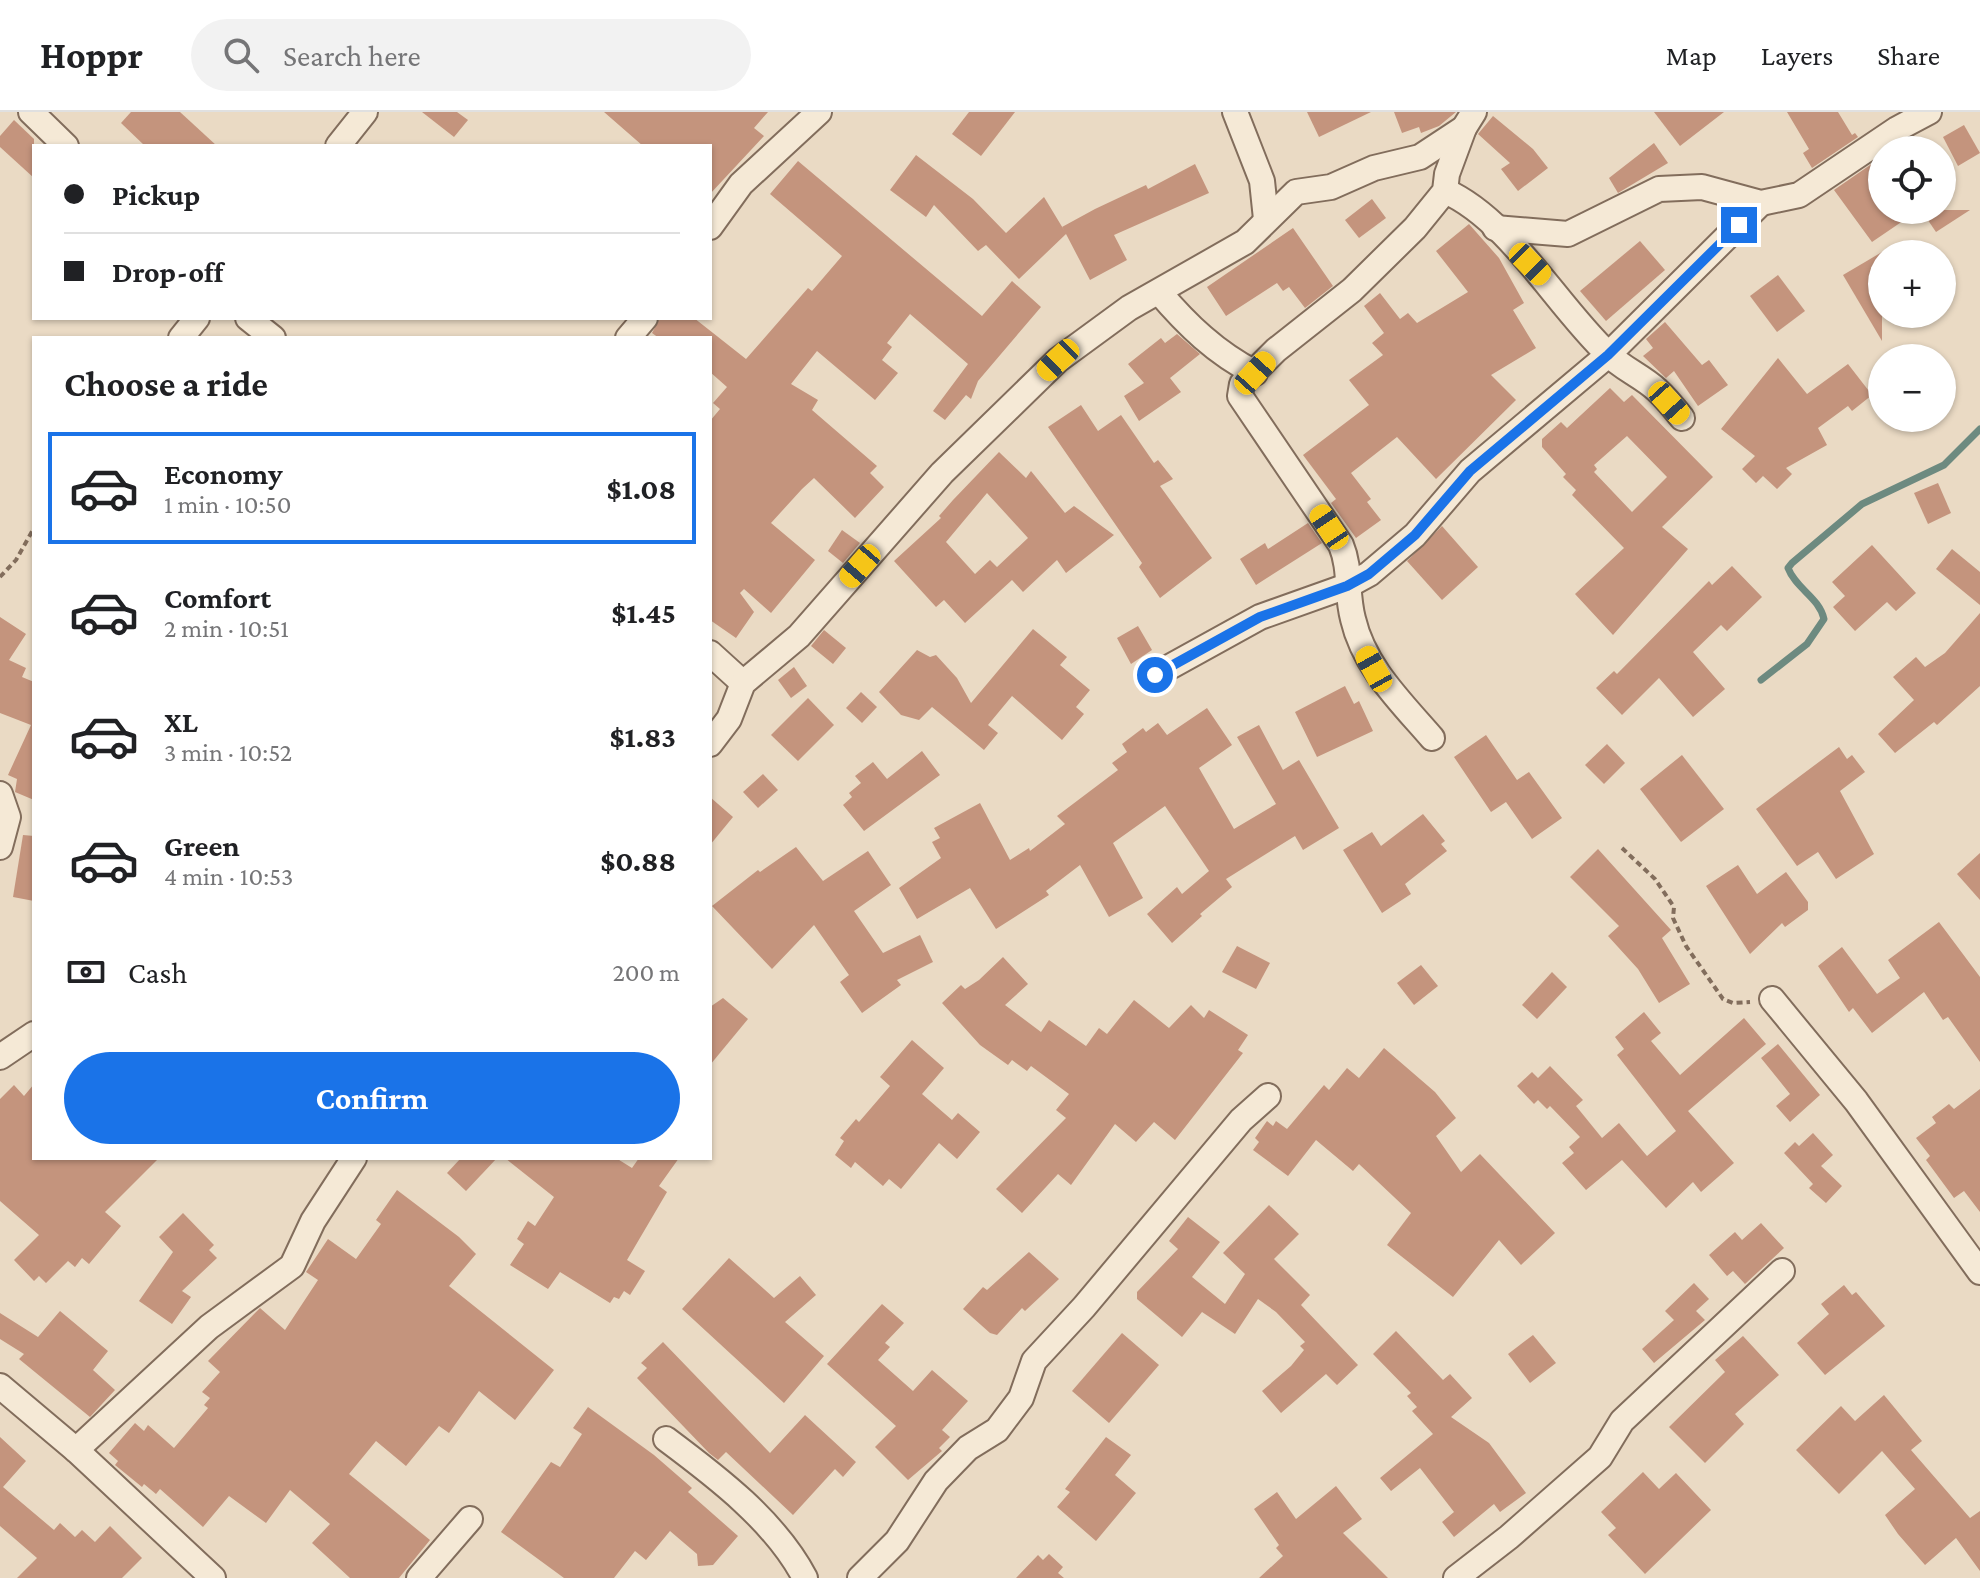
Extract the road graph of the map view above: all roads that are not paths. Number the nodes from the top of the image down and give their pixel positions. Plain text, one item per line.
1 (31, 112) edge
2 (365, 112) edge
3 (819, 112) edge
4 (1235, 112) edge
5 (1929, 112) edge
6 (1469, 120) edge
7 (1892, 120) edge
8 (64, 144) edge
9 (340, 144) edge
10 (1445, 191) junction
11 (1761, 203) junction
12 (1266, 219) junction
13 (712, 224) edge
14 (1495, 228) junction
15 (1159, 292) junction
16 (195, 320) edge
17 (250, 320) edge
18 (643, 320) edge
19 (183, 336) edge
20 (270, 336) edge
21 (630, 336) edge
22 (1608, 355) junction
23 (1255, 373) junction
24 (1682, 418) dead end
25 (1347, 586) junction
26 (712, 655) edge
27 (1155, 675) dead end
28 (743, 683) junction
29 (1432, 738) dead end
30 (712, 741) edge
31 (0, 794) edge
32 (0, 847) edge
33 (1772, 999) dead end
34 (32, 1035) edge
35 (0, 1057) edge
36 (1268, 1096) dead end
37 (353, 1160) edge
38 (1782, 1271) dead end
39 (1980, 1272) edge
40 (0, 1386) edge
41 (666, 1439) dead end
42 (76, 1450) junction
43 (470, 1519) dead end
44 (213, 1578) edge
45 (419, 1578) edge
46 (805, 1578) edge
47 (860, 1578) edge
48 (1456, 1578) edge

1 - 8 street
2 - 9 street
3 - 13 street
4 - 12 street
5 - 7 street
6 - 10 street
6 - 12 street
7 - 11 street
10 - 14 street
10 - 23 street
11 - 14 street
11 - 22 street
12 - 15 street
14 - 22 street
15 - 23 street
15 - 28 street
16 - 19 street
17 - 20 street
18 - 21 street
22 - 24 street
22 - 25 street
23 - 25 street
25 - 27 street
25 - 29 street
26 - 28 street
28 - 30 street
31 - 32 street
33 - 39 street
34 - 35 street
36 - 47 street
37 - 42 street
38 - 48 street
40 - 42 street
41 - 46 street
42 - 44 street
43 - 45 street

